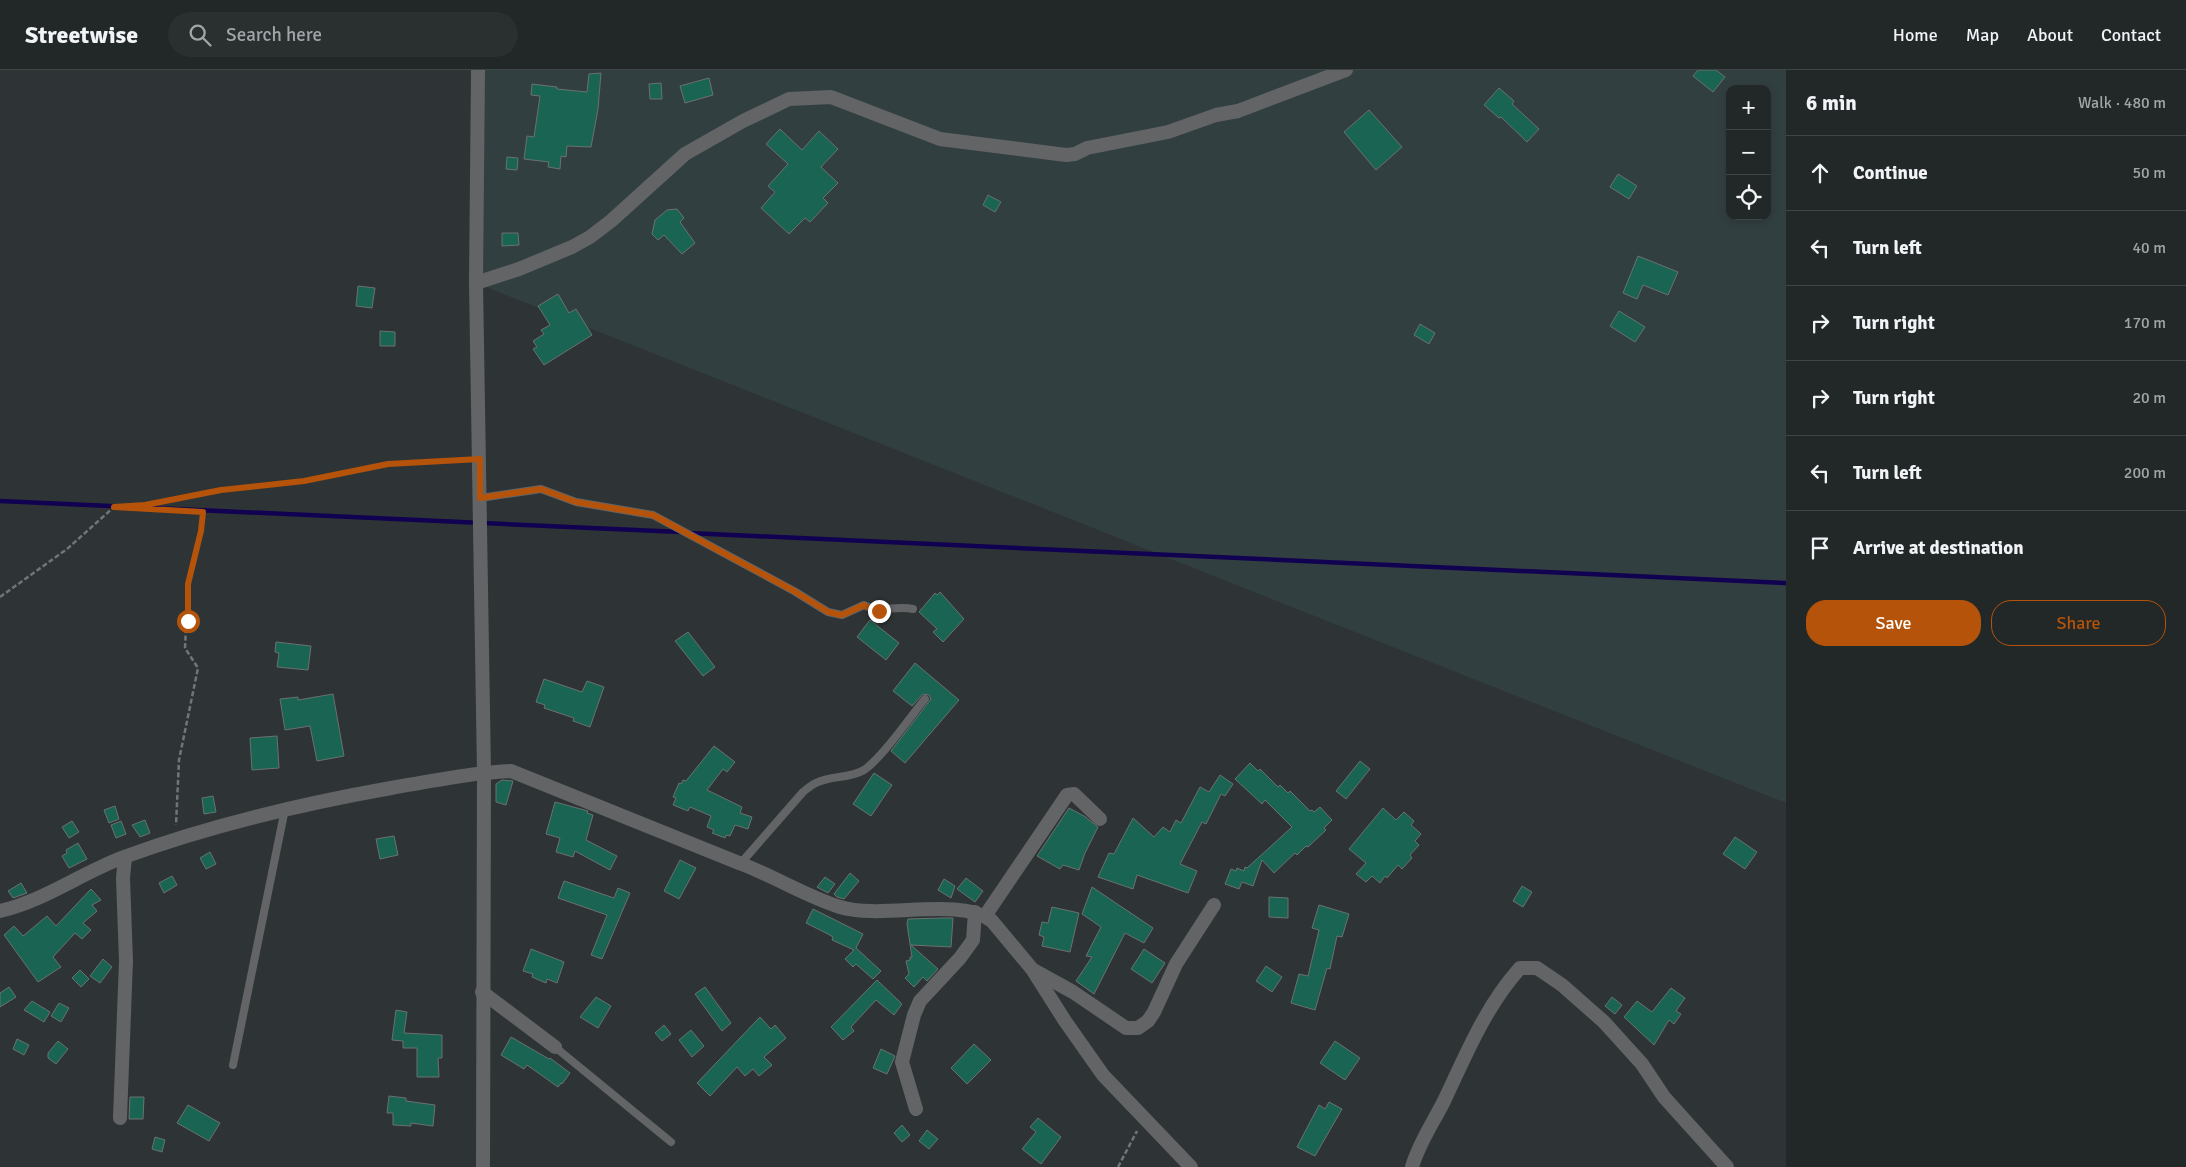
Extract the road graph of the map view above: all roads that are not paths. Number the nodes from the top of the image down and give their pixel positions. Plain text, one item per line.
1 (478, 70) edge
2 (1346, 70) edge
3 (476, 283) junction
4 (480, 498) junction
5 (913, 609) dead end
6 (925, 699) dead end
7 (484, 772) junction
8 (285, 809) junction
9 (1100, 819) dead end
10 (125, 857) junction
11 (741, 863) junction
12 (1214, 905) dead end
13 (0, 911) edge
14 (980, 914) junction
15 (1032, 969) junction
16 (482, 992) junction
17 (555, 1047) joint
18 (233, 1065) dead end
19 (916, 1109) dead end
20 (120, 1118) dead end
21 (671, 1142) dead end
22 (483, 1167) edge
23 (1191, 1167) edge
24 (1412, 1167) edge
25 (1726, 1167) edge

1 - 3 street
2 - 3 street
3 - 4 street
4 - 5 lane
4 - 7 street
6 - 11 lane
7 - 8 street
7 - 11 street
7 - 16 street
8 - 10 street
8 - 18 lane
9 - 14 street
10 - 13 street
10 - 20 street
11 - 14 street
12 - 15 street
14 - 15 street
14 - 19 street
15 - 23 street
16 - 17 street
16 - 22 street
17 - 21 lane
24 - 25 street

